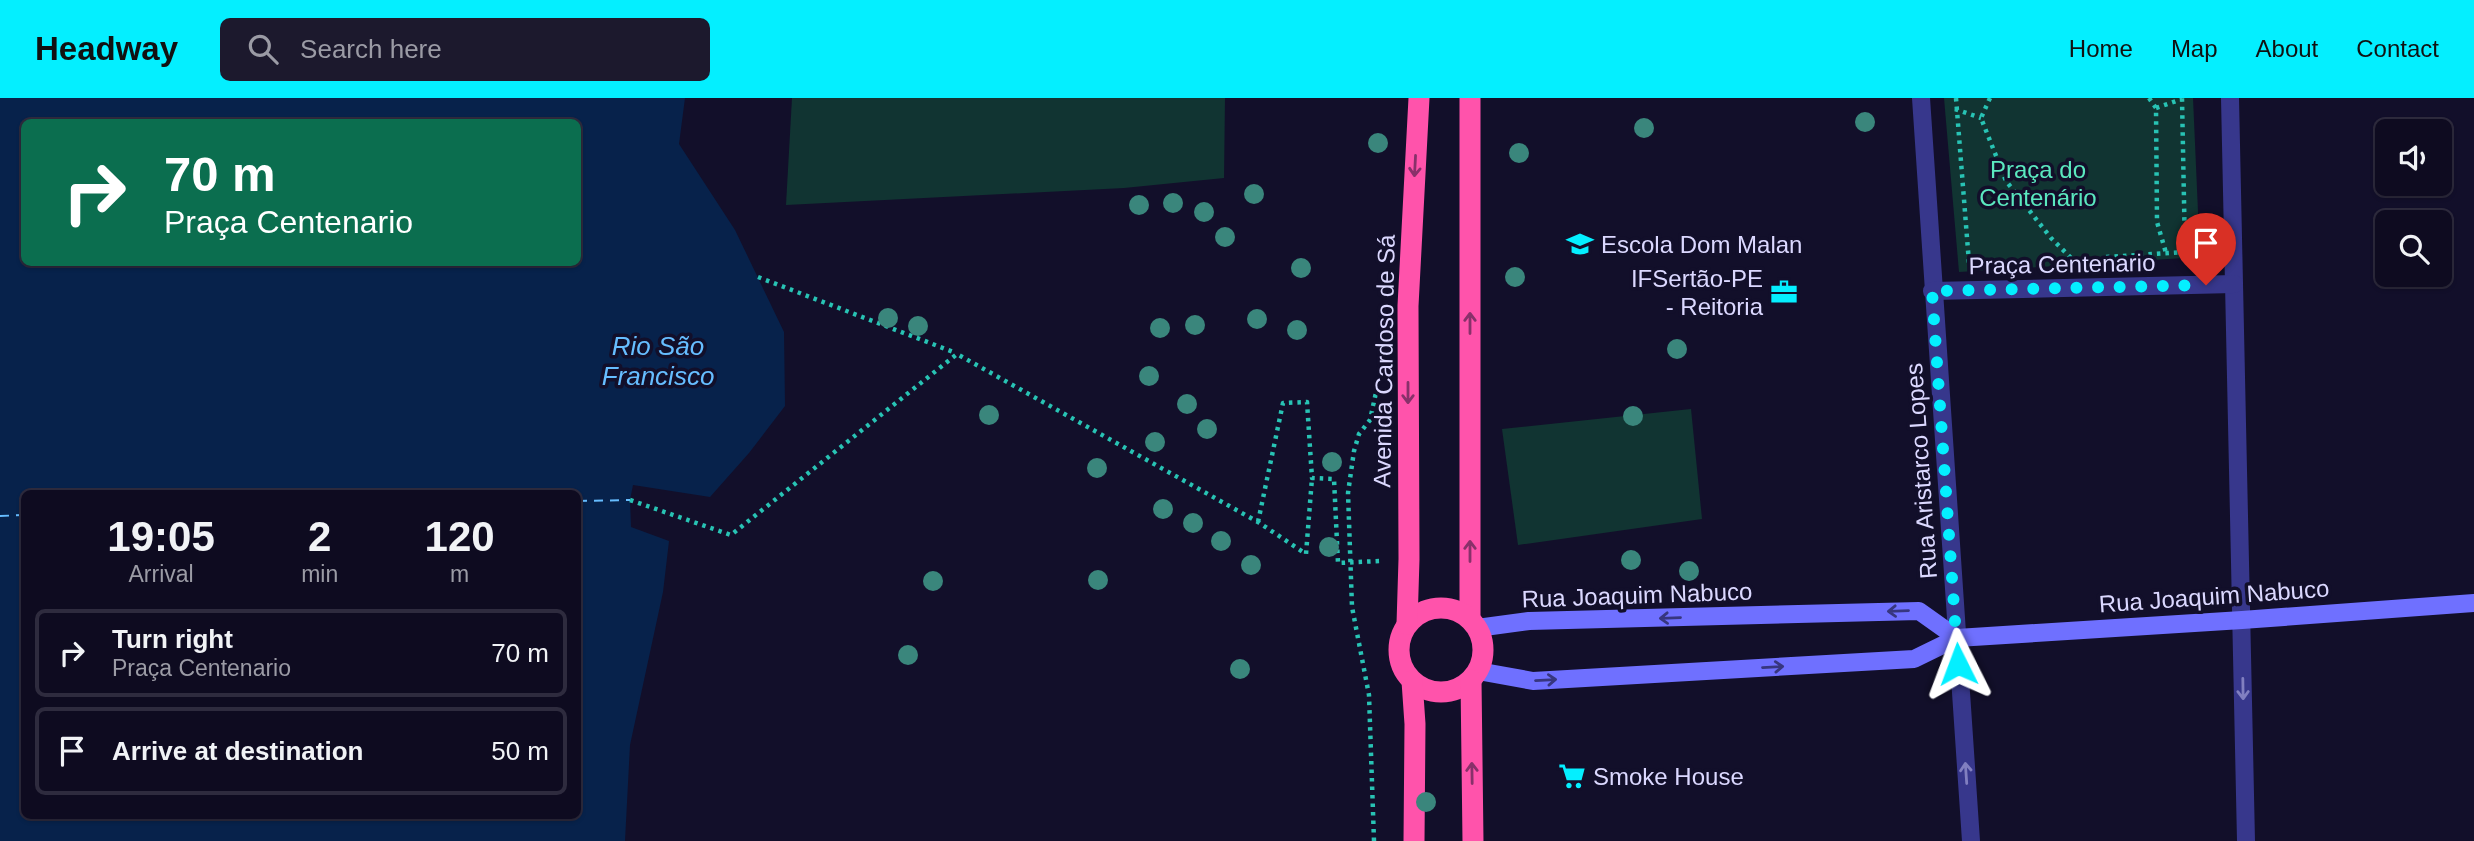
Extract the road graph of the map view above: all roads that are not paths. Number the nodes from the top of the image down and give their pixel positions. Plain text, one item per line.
1 (1419, 98) edge
2 (1470, 98) edge
3 (1921, 98) edge
4 (2230, 98) edge
5 (2234, 284) junction
6 (1932, 291) junction
7 (2474, 603) edge
8 (2242, 621) junction
9 (1407, 624) junction
10 (1474, 624) junction
11 (1957, 638) junction
12 (1475, 676) junction
13 (1412, 681) junction
14 (1414, 841) edge
15 (1473, 841) edge
16 (1971, 841) edge
17 (2246, 841) edge

1 -> 9 highway, Avenida Cardoso de Sá
10 -> 2 highway
3 - 6 street, Rua Aristarco Lopes
4 - 5 street
5 - 6 street, Praça Centenario
5 - 8 street
6 - 11 street, Rua Aristarco Lopes
7 - 8 main road, Rua Joaquim Nabuco
8 - 11 main road, Rua Joaquim Nabuco
8 -> 17 street
9 - 10 highway
9 - 13 highway
11 -> 10 main road, Rua Joaquim Nabuco
10 - 12 highway
12 -> 11 main road, Rua Joaquim Nabuco
16 -> 11 street, Rua Aristarco Lopes
12 - 13 highway
15 -> 12 highway
13 - 14 highway

